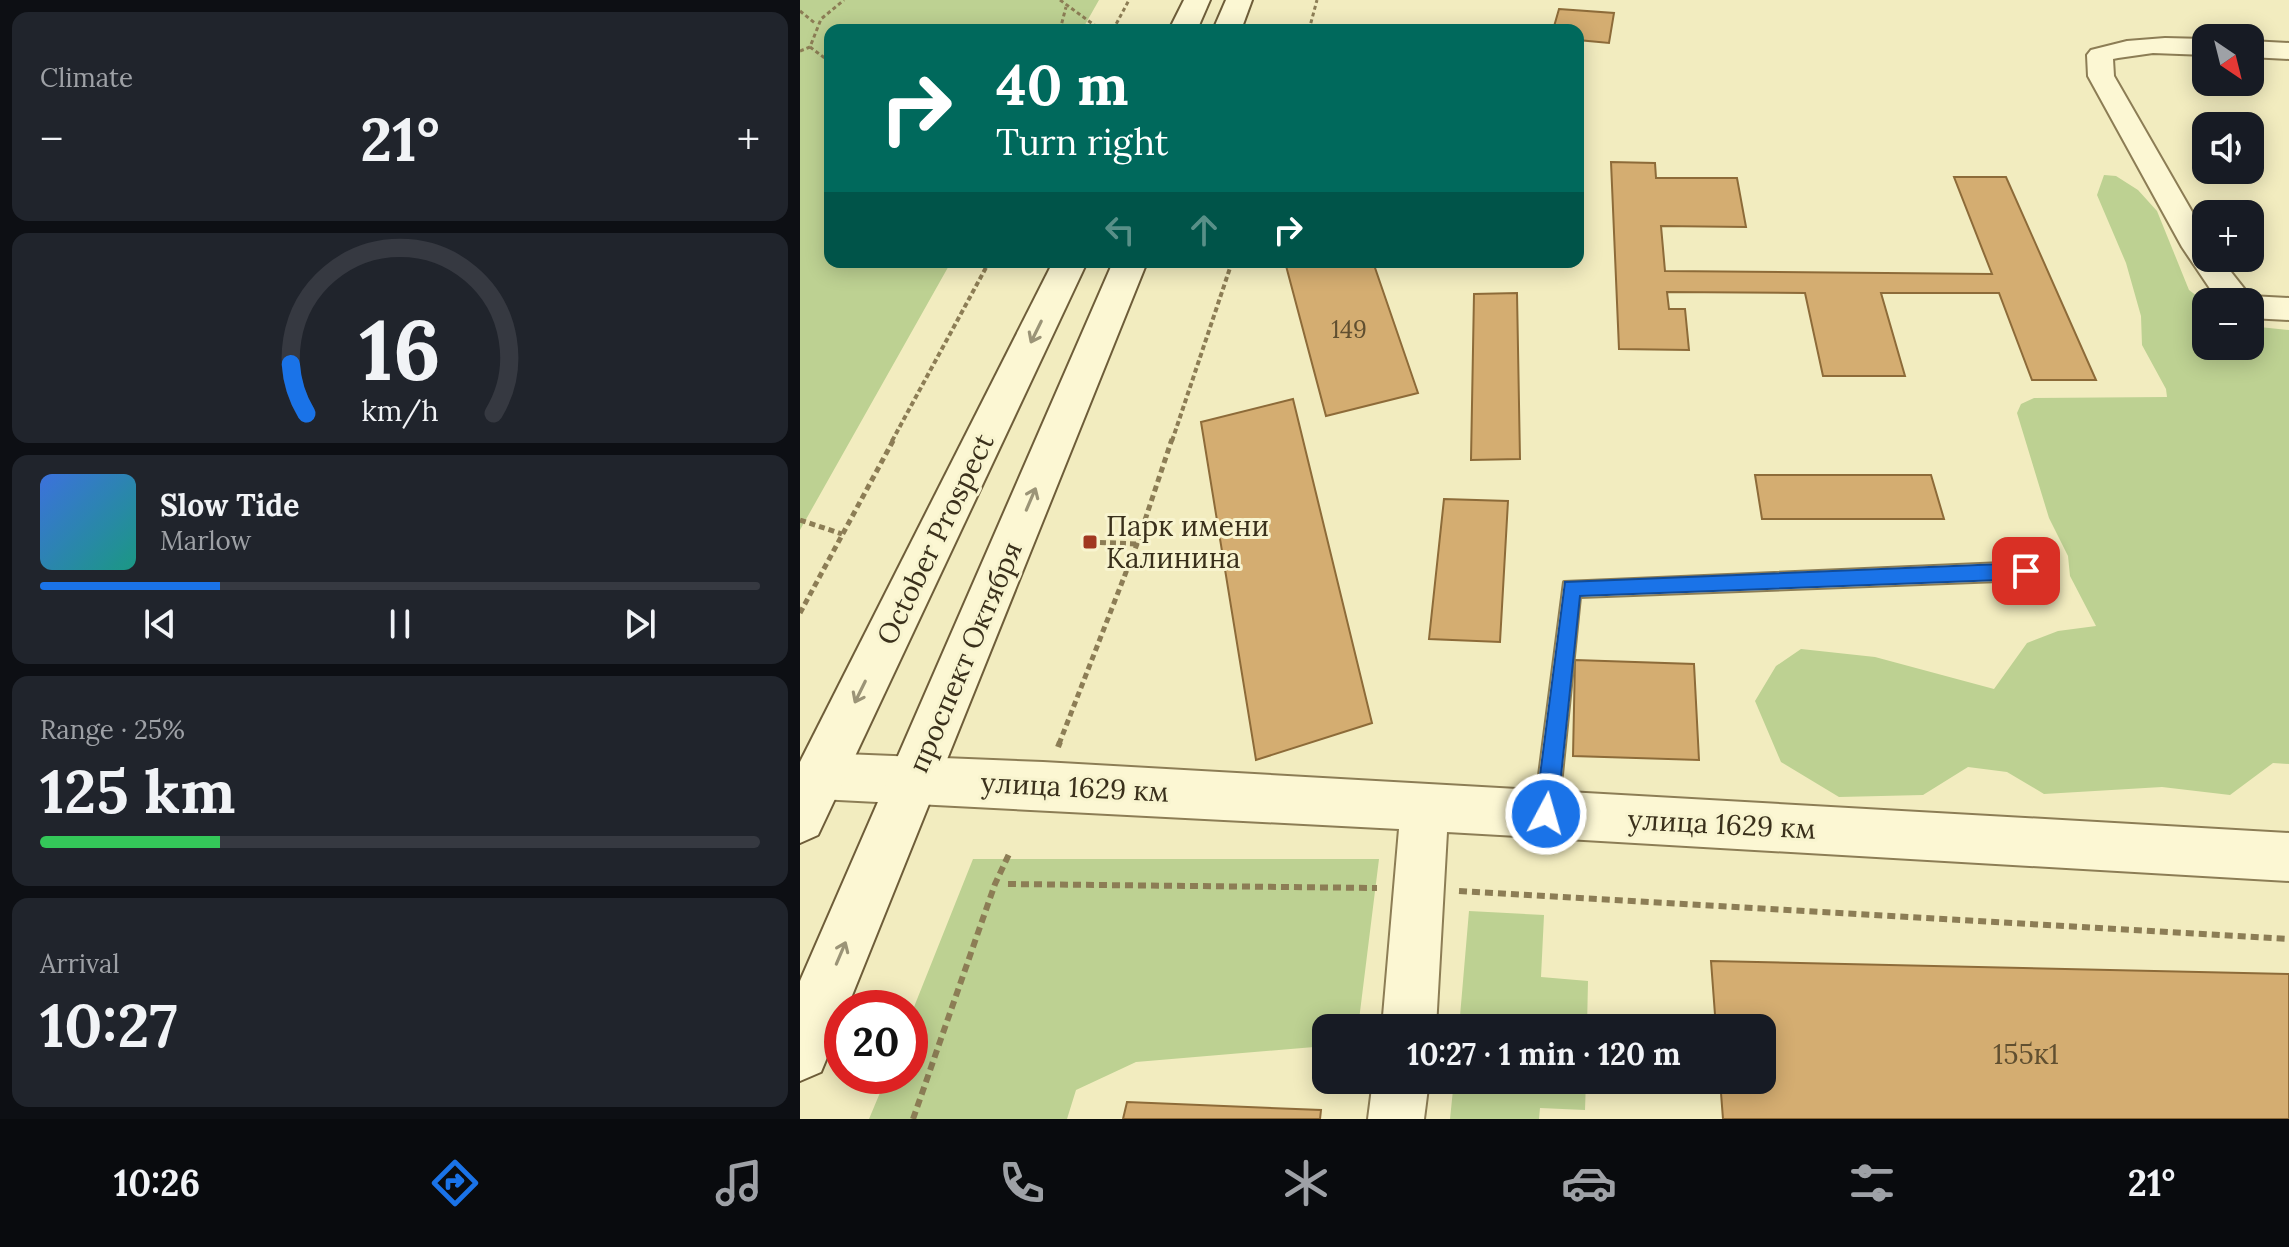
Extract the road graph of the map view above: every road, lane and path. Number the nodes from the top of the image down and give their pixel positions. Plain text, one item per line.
1 (844, 0) edge
2 (1060, 0) edge
3 (1129, 0) edge
4 (1197, 0) edge
5 (1239, 0) edge
6 (1317, 0) edge
7 (1066, 7) junction
8 (800, 11) edge
9 (816, 24) junction
10 (1062, 24) edge
11 (1092, 24) edge
12 (1116, 24) edge
13 (1186, 24) edge
14 (1229, 24) edge
15 (1311, 24) edge
16 (810, 47) junction
17 (2192, 47) edge
18 (2264, 50) edge
19 (800, 51) edge
20 (2289, 51) edge
21 (824, 58) edge
22 (986, 268) edge
23 (1067, 268) edge
24 (1127, 268) edge
25 (1230, 268) edge
26 (2224, 288) edge
27 (2264, 308) edge
28 (2289, 309) edge
29 (800, 520) edge
30 (842, 534) junction
31 (1090, 542) dead end
32 (1137, 544) junction
33 (2026, 571) dead end
34 (800, 613) edge
35 (1056, 752) dead end
36 (914, 778) junction
37 (810, 796) edge
38 (1425, 807) junction
39 (1546, 814) junction
40 (1009, 854) dead end
41 (2289, 857) edge
42 (1008, 884) dead end
43 (1420, 889) junction
44 (2289, 939) edge
45 (1410, 1014) edge
46 (800, 1051) edge
47 (1399, 1094) edge
48 (913, 1119) edge
49 (1396, 1119) edge

1 - 9 path
2 - 7 path
3 - 12 path
4 - 13 main road
5 - 14 main road
6 - 15 path
7 - 10 path
7 - 11 path
8 - 9 path
9 - 16 path
16 - 19 path
16 - 21 path
17 - 26 street
18 - 20 street
22 - 30 path
23 -> 37 main road, October Prospect
36 -> 24 main road, проспект Октября
25 - 32 path
27 - 28 street
29 - 30 path
30 - 34 path
31 - 32 path
32 - 35 path
33 - 39 lane
36 - 37 street, улица 1629 км
36 - 38 street, улица 1629 км
46 -> 36 main road, проспект Октября
38 - 39 street, улица 1629 км
38 - 43 street
39 - 41 street, улица 1629 км
40 - 48 path
42 - 43 path
43 - 44 path
43 - 45 street
47 - 49 street

